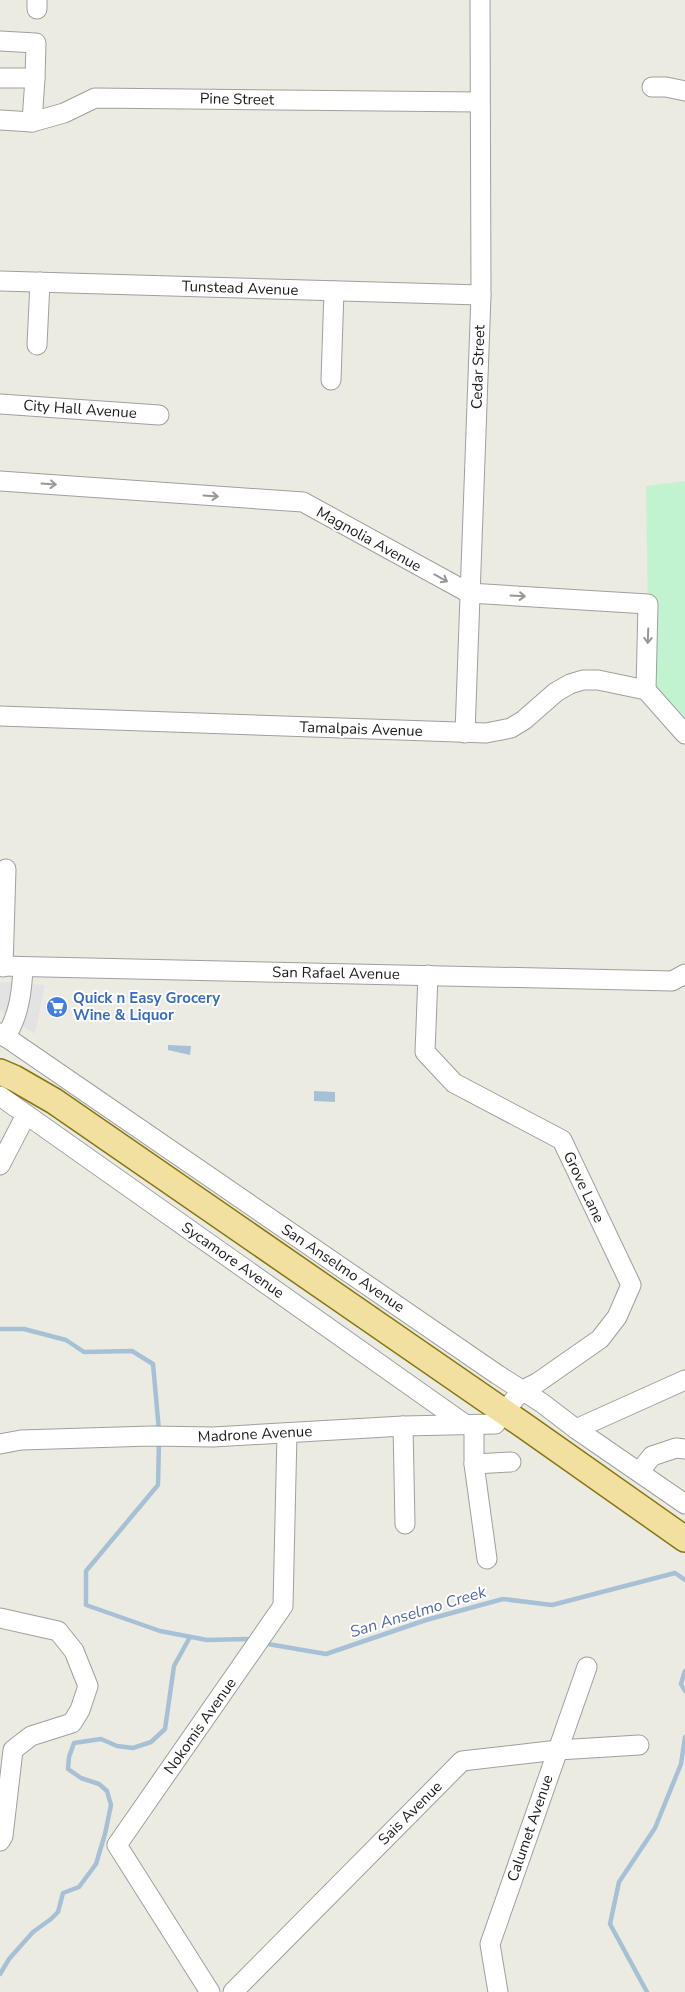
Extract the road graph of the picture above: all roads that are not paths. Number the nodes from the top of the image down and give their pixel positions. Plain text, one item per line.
1 (480, 0) edge
2 (0, 42) edge
3 (0, 78) edge
4 (34, 78) junction
5 (652, 87) dead end
6 (685, 91) edge
7 (479, 102) junction
8 (0, 120) edge
9 (32, 122) junction
10 (0, 281) edge
11 (40, 282) junction
12 (334, 290) junction
13 (481, 295) junction
14 (37, 345) dead end
15 (331, 380) dead end
16 (0, 404) edge
17 (159, 415) dead end
18 (0, 481) edge
19 (469, 593) junction
20 (646, 690) junction
21 (0, 716) edge
22 (465, 733) junction
23 (685, 734) edge
24 (6, 869) dead end
25 (1, 966) edge
26 (23, 967) junction
27 (428, 975) junction
28 (681, 981) edge
29 (3, 1035) edge
30 (0, 1072) edge
31 (0, 1096) edge
32 (26, 1115) junction
33 (0, 1166) edge
34 (685, 1380) edge
35 (521, 1391) junction
36 (504, 1412) junction
37 (470, 1425) junction
38 (403, 1426) junction
39 (576, 1429) junction
40 (287, 1433) junction
41 (0, 1444) edge
42 (685, 1449) edge
43 (511, 1462) dead end
44 (474, 1464) junction
45 (639, 1472) junction
46 (685, 1504) edge
47 (406, 1524) dead end
48 (685, 1539) edge
49 (487, 1559) dead end
50 (0, 1618) edge
51 (587, 1667) dead end
52 (640, 1745) dead end
53 (558, 1750) junction
54 (0, 1841) edge
55 (210, 1992) edge
56 (233, 1992) edge
57 (498, 1992) edge

1 - 7 street, Cedar Street
2 - 4 street
3 - 4 street
4 - 9 street
5 - 6 street
7 - 9 street, Pine Street
7 - 13 street, Cedar Street
8 - 9 street, Pine Street
10 - 11 street, Tunstead Avenue
11 - 12 street, Tunstead Avenue
11 - 14 street
12 - 13 street, Tunstead Avenue
12 - 15 street
13 - 19 street, Cedar Street
16 - 17 street, City Hall Avenue
18 -> 19 street, Magnolia Avenue
19 -> 20 street, Magnolia Avenue
19 - 22 street, Cedar Street
20 - 22 street, Tamalpais Avenue
20 - 23 street
21 - 22 street, Tamalpais Avenue
24 - 25 street
25 - 26 street, San Rafael Avenue
26 - 27 street, San Rafael Avenue
26 - 29 street
27 - 28 street, San Rafael Avenue
27 - 35 street, Grove Lane
29 - 35 street, San Anselmo Avenue
30 - 36 main road
31 - 32 street, Sycamore Avenue
32 - 33 street
32 - 37 street, Sycamore Avenue
34 - 39 street
35 - 36 street, Grove Lane
35 - 39 street, San Anselmo Avenue
36 - 37 street, Madrone Avenue
36 - 48 main road
37 - 38 street, Madrone Avenue
37 - 44 street
38 - 40 street, Madrone Avenue
38 - 47 street
39 - 45 street, San Anselmo Avenue
40 - 41 street, Madrone Avenue
40 - 55 street, Nokomis Avenue
42 - 45 street
43 - 44 street
44 - 49 street
45 - 46 street, San Anselmo Avenue
50 - 54 street
51 - 53 street, Calumet Avenue
52 - 53 street, Sais Avenue
53 - 56 street, Sais Avenue
53 - 57 street, Calumet Avenue

